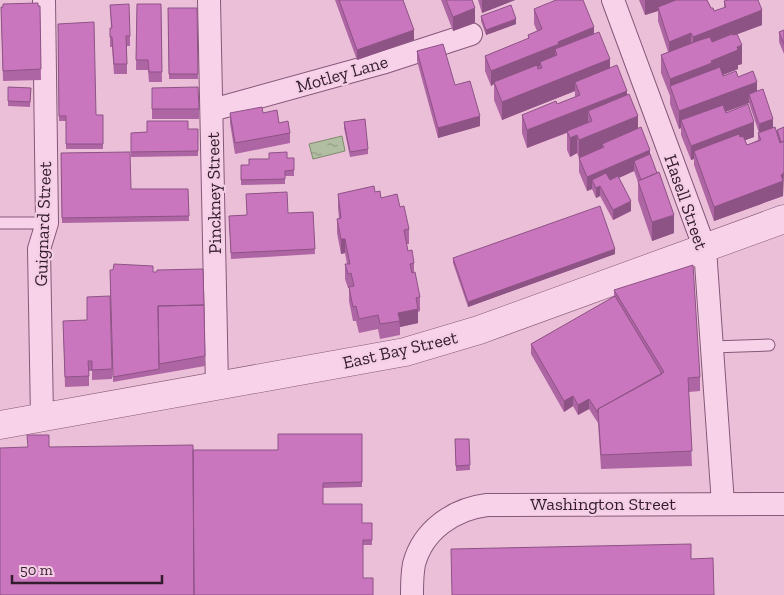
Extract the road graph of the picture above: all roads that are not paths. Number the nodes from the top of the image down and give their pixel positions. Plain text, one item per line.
1 (44, 0) edge
2 (209, 0) edge
3 (613, 0) edge
4 (471, 34) dead end
5 (212, 110) junction
6 (784, 219) edge
7 (0, 223) edge
8 (47, 223) junction
9 (705, 249) junction
10 (769, 345) dead end
11 (712, 348) junction
12 (217, 386) junction
13 (42, 417) junction
14 (0, 425) edge
15 (723, 504) junction
16 (784, 504) edge
17 (412, 595) edge

1 - 8 street, Guignard Street
2 - 5 street, Pinckney Street
3 - 9 street, Hasell Street
4 - 5 street, Motley Lane
5 - 12 street, Pinckney Street
6 - 9 street, East Bay Street
7 - 8 lane
8 - 13 street, Guignard Street
9 - 11 street, Hasell Street
9 - 12 street, East Bay Street
10 - 11 lane
11 - 15 street, Hasell Street
12 - 13 street, East Bay Street
13 - 14 street, East Bay Street
15 - 16 street, Washington Street
15 - 17 street, Washington Street

